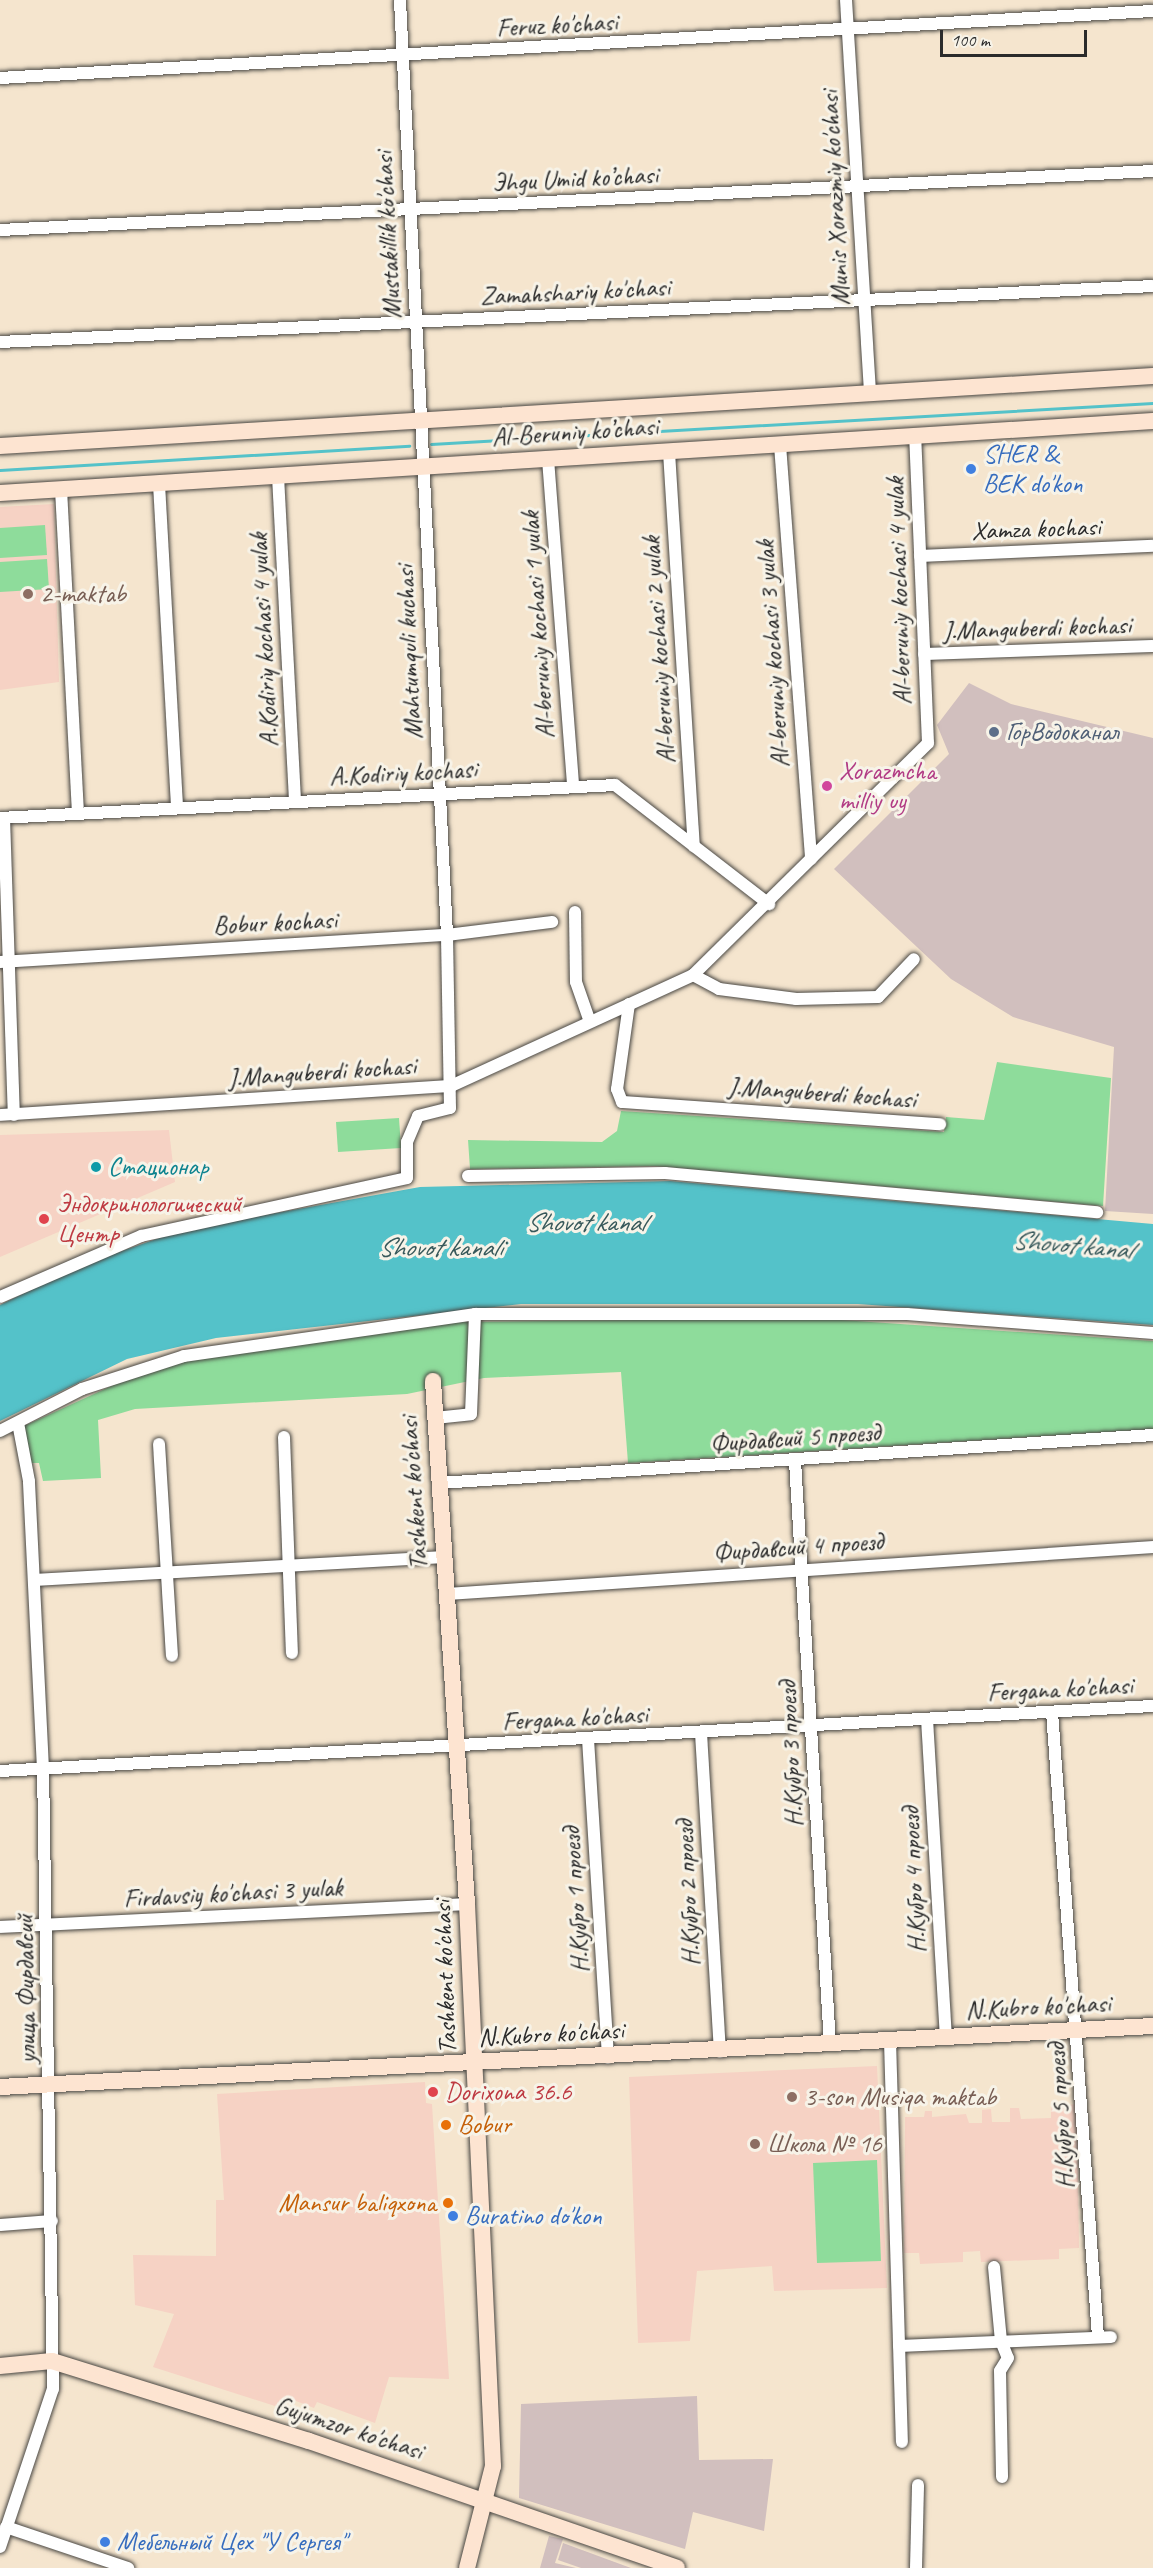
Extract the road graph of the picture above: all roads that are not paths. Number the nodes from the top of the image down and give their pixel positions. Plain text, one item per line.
1 (400, 0) edge
2 (846, 0) edge
3 (1153, 11) edge
4 (848, 32) junction
5 (403, 56) junction
6 (0, 78) edge
7 (1153, 171) edge
8 (857, 186) junction
9 (410, 210) junction
10 (0, 230) edge
11 (1153, 286) edge
12 (864, 301) junction
13 (415, 322) junction
14 (0, 342) edge
15 (1153, 376) edge
16 (870, 394) junction
17 (419, 421) junction
18 (1153, 422) edge
19 (915, 436) junction
20 (780, 445) junction
21 (0, 446) edge
22 (669, 452) junction
23 (548, 459) junction
24 (422, 467) junction
25 (278, 476) junction
26 (159, 484) junction
27 (61, 489) junction
28 (0, 493) edge
29 (1153, 546) edge
30 (920, 556) junction
31 (1153, 646) edge
32 (924, 654) junction
33 (928, 743) joint
34 (573, 787) junction
35 (440, 793) junction
36 (295, 801) junction
37 (177, 808) junction
38 (78, 814) junction
39 (2, 818) edge
40 (694, 846) junction
41 (811, 859) junction
42 (769, 904) junction
43 (575, 912) dead end
44 (552, 922) dead end
45 (447, 935) junction
46 (914, 959) dead end
47 (5, 962) edge
48 (693, 975) junction
49 (629, 1004) junction
50 (590, 1022) junction
51 (451, 1086) junction
52 (0, 1115) edge
53 (14, 1115) junction
54 (940, 1124) dead end
55 (468, 1176) dead end
56 (1097, 1212) dead end
57 (0, 1297) edge
58 (476, 1314) junction
59 (1153, 1333) edge
60 (433, 1381) dead end
61 (435, 1418) junction
62 (18, 1423) junction
63 (0, 1431) edge
64 (1153, 1435) edge
65 (284, 1437) dead end
66 (159, 1444) dead end
67 (795, 1461) junction
68 (440, 1483) junction
69 (1153, 1546) edge
70 (444, 1557) junction
71 (289, 1567) junction
72 (803, 1569) junction
73 (168, 1573) junction
74 (34, 1580) junction
75 (447, 1594) junction
76 (292, 1653) dead end
77 (172, 1656) dead end
78 (1153, 1706) edge
79 (1052, 1712) junction
80 (927, 1719) junction
81 (811, 1726) junction
82 (701, 1732) junction
83 (588, 1739) junction
84 (457, 1747) junction
85 (43, 1769) junction
86 (0, 1772) edge
87 (467, 1904) junction
88 (48, 1924) junction
89 (0, 1927) edge
90 (1153, 2026) edge
91 (1077, 2031) junction
92 (946, 2038) junction
93 (890, 2041) junction
94 (830, 2045) junction
95 (720, 2051) junction
96 (608, 2057) junction
97 (474, 2064) junction
98 (49, 2084) junction
99 (0, 2087) edge
100 (52, 2221) junction
101 (0, 2225) edge
102 (994, 2267) dead end
103 (1098, 2337) junction
104 (1112, 2337) dead end
105 (1001, 2341) junction
106 (899, 2346) junction
107 (52, 2361) junction
108 (0, 2366) edge
109 (902, 2442) dead end
110 (1002, 2477) dead end
111 (918, 2485) dead end
112 (485, 2502) junction
113 (6, 2527) junction
114 (0, 2547) edge
115 (128, 2568) edge
116 (467, 2568) edge
117 (677, 2568) edge
118 (916, 2568) edge

1 - 5 street, Mustakillik ko'chasi
2 - 4 street, Munis Xorazmiy ko'chasi
3 - 4 street, Feruz ko'chasi
4 - 5 street, Feruz ko'chasi
4 - 8 street, Munis Xorazmiy ko'chasi
5 - 6 street, Feruz ko'chasi
5 - 9 street, Mustakillik ko'chasi
7 - 8 street, Эhgu Umid ko’chasi
8 - 9 street, Эhgu Umid ko’chasi
8 - 12 street, Munis Xorazmiy ko'chasi
9 - 10 street, Эhgu Umid ko’chasi
9 - 13 street, Mustakillik ko'chasi
11 - 12 street, Zamahshariy ko'chasi
12 - 13 street, Zamahshariy ko'chasi
12 - 16 street, Munis Xorazmiy ko'chasi
13 - 14 street, Zamahshariy ko'chasi
13 - 17 street, Mustakillik ko'chasi
15 - 16 street, Al-Beruniy ko’chasi
16 - 17 street, Al-Beruniy ko’chasi
17 - 21 street, Al-Beruniy ko’chasi
17 - 24 street, Mustakillik ko'chasi
18 - 19 street, Al-Beruniy ko’chasi
19 - 20 street, Al-Beruniy ko’chasi
19 - 30 street, Al-beruniy kochasi 4 yulak
20 - 22 street, Al-Beruniy ko’chasi
20 - 41 street, Al-beruniy kochasi 3 yulak
22 - 23 street, Al-Beruniy ko’chasi
22 - 40 street, Al-beruniy kochasi 2 yulak
23 - 24 street, Al-Beruniy ko’chasi
23 - 34 street, Al-beruniy kochasi 1 yulak
24 - 25 street, Al-Beruniy ko’chasi
24 - 35 street, Mahtumquli kuchasi
25 - 26 street, Al-Beruniy ko’chasi
25 - 36 street, A.Kodiriy kochasi 4 yulak
26 - 27 street, Al-Beruniy ko’chasi
26 - 37 street
27 - 28 street, Al-Beruniy ko’chasi
27 - 38 street
29 - 30 street, Xamza kochasi
30 - 32 street, Al-beruniy kochasi 4 yulak
31 - 32 street, J.Manguberdi kochasi
32 - 33 street, Al-beruniy kochasi 4 yulak
33 - 41 street, J.Manguberdi kochasi
34 - 35 street, A.Kodiriy kochasi
34 - 40 street, A.Kodiriy kochasi
35 - 36 street, A.Kodiriy kochasi
35 - 45 street, Mahtumquli kuchasi
36 - 37 street, A.Kodiriy kochasi
37 - 38 street, A.Kodiriy kochasi
38 - 39 street, A.Kodiriy kochasi
39 - 47 street
40 - 42 street, A.Kodiriy kochasi
41 - 42 street, J.Manguberdi kochasi
42 - 48 street, J.Manguberdi kochasi
43 - 50 street
44 - 45 street, Bobur kochasi
45 - 47 street, Bobur kochasi
45 - 51 street, Mahtumquli kuchasi
46 - 48 street
47 - 53 street
48 - 49 street, J.Manguberdi kochasi
49 - 50 street, J.Manguberdi kochasi
49 - 54 street, J.Manguberdi kochasi
50 - 51 street, J.Manguberdi kochasi
51 - 53 street, J.Manguberdi kochasi
51 - 57 street
52 - 53 street, J.Manguberdi kochasi
55 - 56 street
58 - 59 street
58 - 61 street
58 - 62 street
60 - 61 street, Tashkent ko'chasi
61 - 68 street, Tashkent ko'chasi
62 - 63 street
62 - 74 street, улица Фирдавсий
64 - 67 street, Фирдавсий 5 проезд
65 - 71 street
66 - 73 street
67 - 68 street, Фирдавсий 5 проезд
67 - 72 street, Н.Кубро 3 проезд
68 - 70 street, Tashkent ko'chasi
69 - 72 street, Фирдавсий 4 проезд
70 - 71 street
70 - 75 street, Tashkent ko'chasi
71 - 73 street
71 - 76 street
72 - 75 street, Фирдавсий 4 проезд
72 - 81 street, Н.Кубро 3 проезд
73 - 74 street
73 - 77 street
74 - 85 street, улица Фирдавсий
75 - 84 street, Tashkent ko'chasi
78 - 79 street, Fergana ko'chasi
79 - 80 street, Fergana ko'chasi
79 - 91 street, Н.Кубро 5 проезд
80 - 81 street, Fergana ko'chasi
80 - 92 street, Н.Кубро 4 проезд
81 - 82 street, Fergana ko'chasi
81 - 94 street, Н.Кубро 3 проезд
82 - 83 street, Fergana ko'chasi
82 - 95 street, Н.Кубро 2 проезд
83 - 84 street, Fergana ko'chasi
83 - 96 street, Н.Кубро 1 проезд
84 - 85 street, Fergana ko'chasi
84 - 87 street, Tashkent ko'chasi
85 - 86 street, Fergana ko'chasi
85 - 88 street, улица Фирдавсий
87 - 88 street, Firdavsiy ko'chasi 3 yulak
87 - 97 street, Tashkent ko'chasi
88 - 89 street, Firdavsiy ko'chasi 3 yulak
88 - 98 street, улица Фирдавсий
90 - 91 street, N.Kubro ko'chasi
91 - 92 street, N.Kubro ko'chasi
91 - 103 street, Н.Кубро 5 проезд
92 - 93 street, N.Kubro ko'chasi
93 - 94 street, N.Kubro ko'chasi
93 - 106 street
94 - 95 street, N.Kubro ko'chasi
95 - 96 street, N.Kubro ko'chasi
96 - 97 street, N.Kubro ko'chasi
97 - 98 street, N.Kubro ko'chasi
97 - 112 street, Tashkent ko'chasi
98 - 99 street, N.Kubro ko'chasi
98 - 100 street, улица Фирдавсий
100 - 101 street
100 - 107 street, улица Фирдавсий
102 - 105 street
103 - 104 street
103 - 105 street
105 - 106 street
105 - 110 street
106 - 109 street
107 - 108 street, Gujumzor ko'chasi
107 - 112 street, Gujumzor ko'chasi
107 - 113 street, улица Фирдавсий
111 - 118 street
112 - 116 street, Tashkent ko'chasi
112 - 117 street, Gujumzor ko'chasi
113 - 114 street, улица Фирдавсий
113 - 115 street

